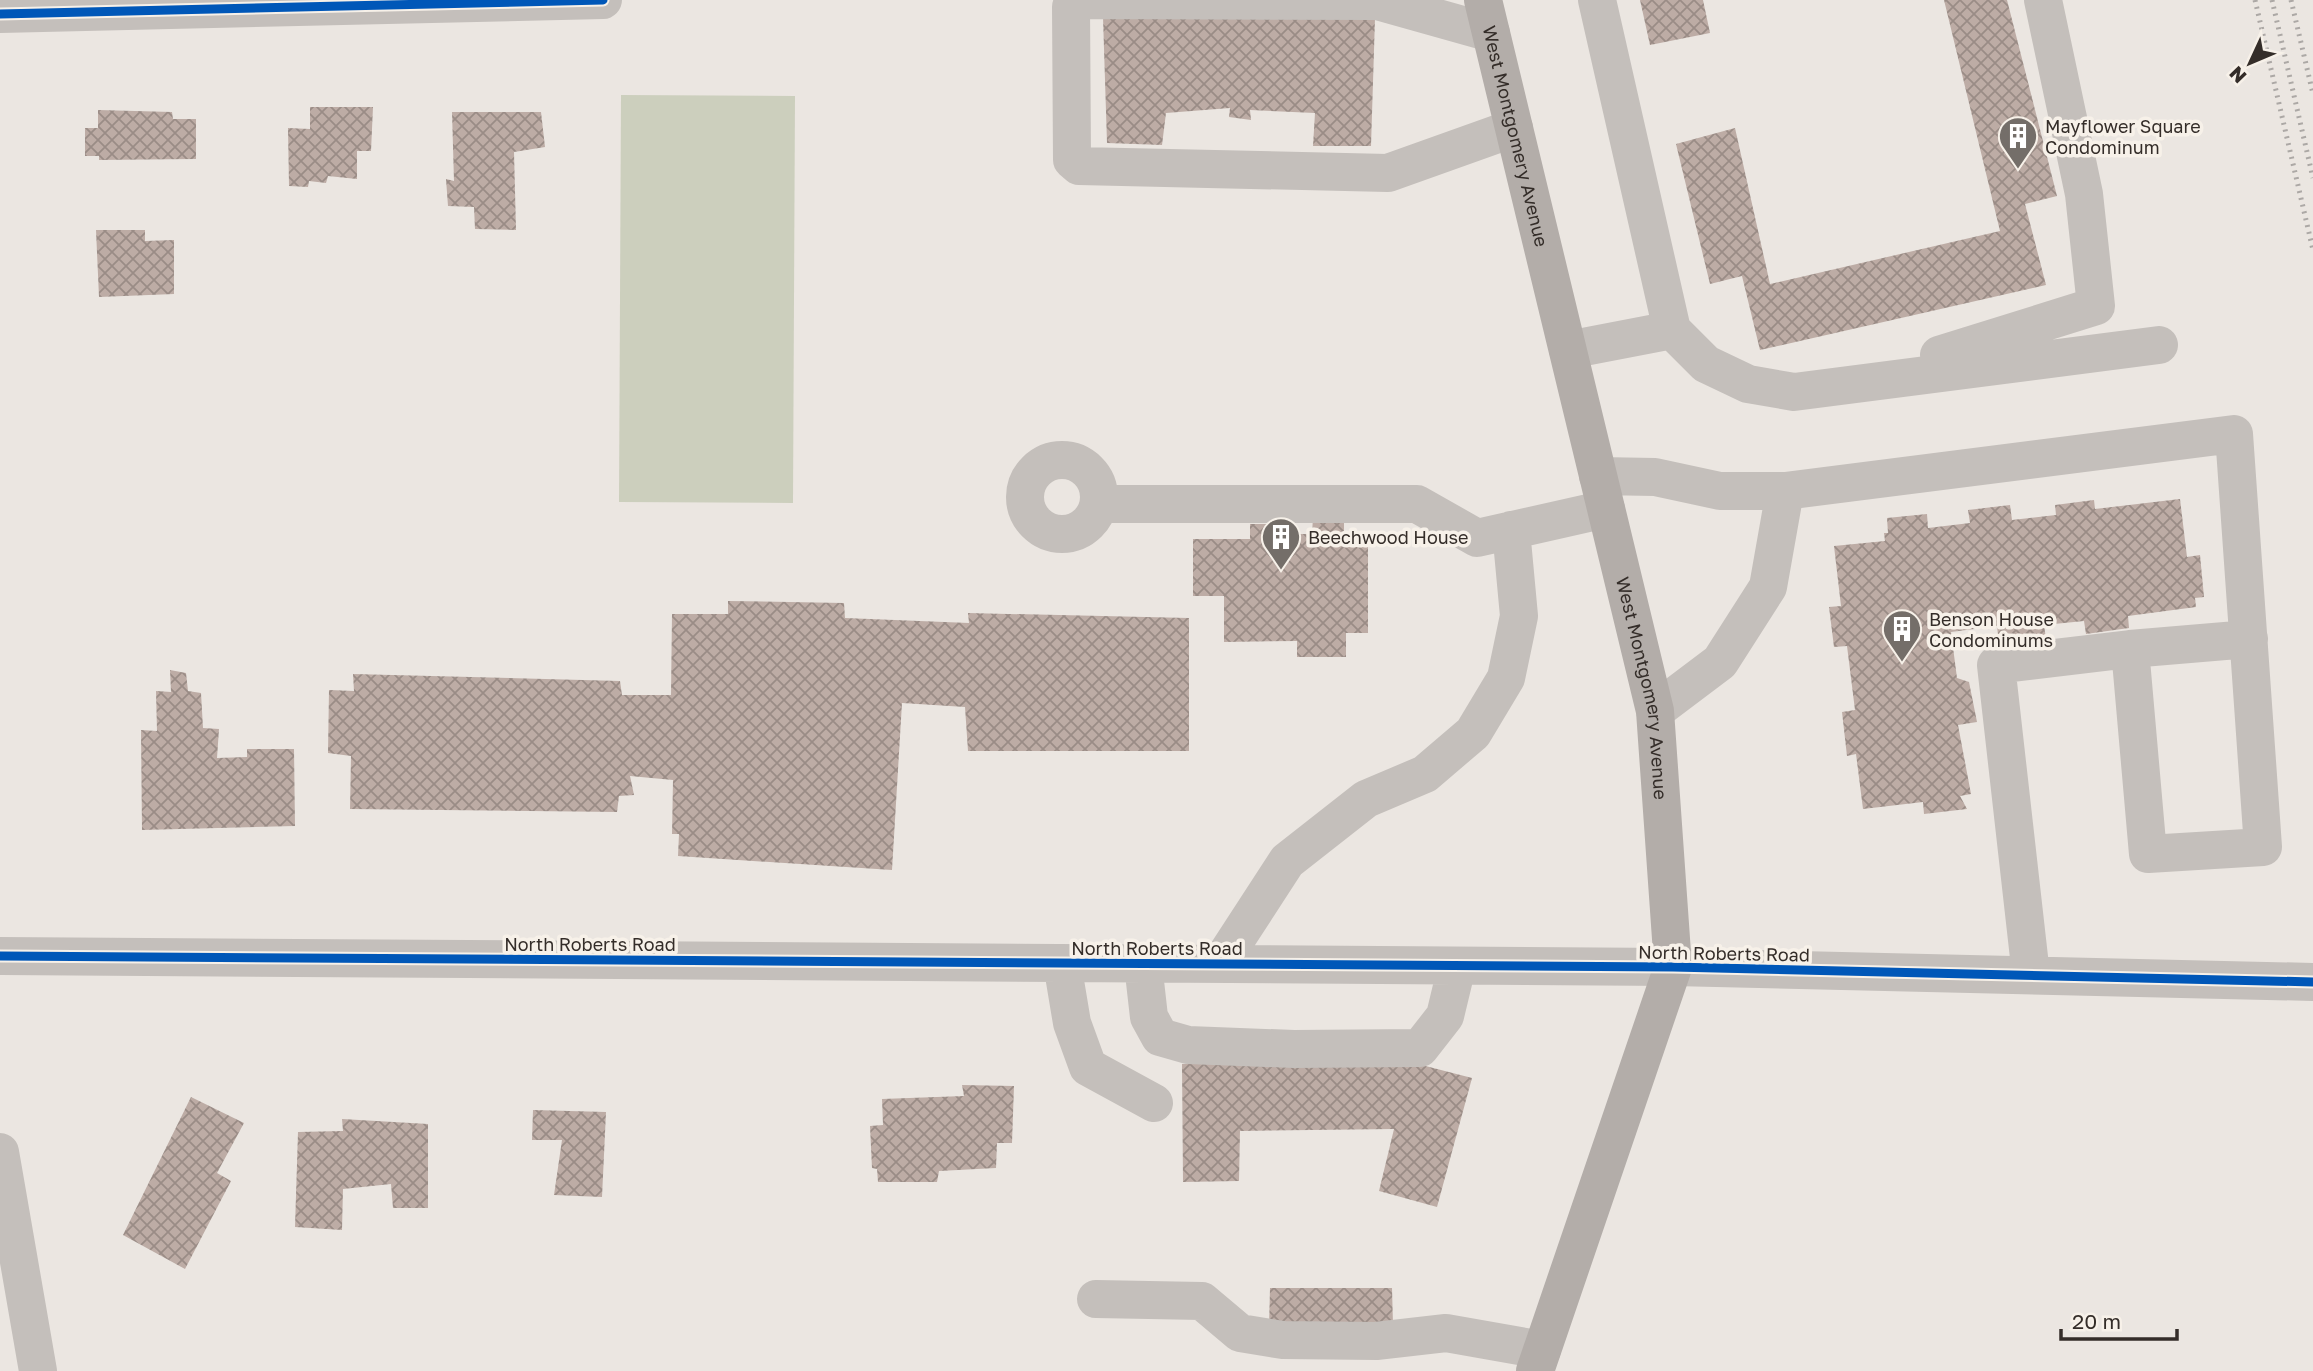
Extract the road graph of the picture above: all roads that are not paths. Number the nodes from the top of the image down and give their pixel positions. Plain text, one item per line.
1 (603, 0) edge
2 (1597, 0) edge
3 (2043, 0) edge
4 (0, 14) edge
5 (1487, 17) edge
6 (1514, 128) junction
7 (1672, 330) junction
8 (2159, 345) dead end
9 (1568, 350) junction
10 (1840, 386) junction
11 (1785, 491) junction
12 (1602, 493) junction
13 (1099, 504) dead end
14 (1511, 530) junction
15 (2249, 639) junction
16 (2130, 649) junction
17 (1655, 711) junction
18 (0, 956) edge
19 (1062, 963) junction
20 (1143, 964) junction
21 (1220, 964) junction
22 (1457, 966) junction
23 (1672, 967) junction
24 (2031, 975) junction
25 (2313, 982) edge
26 (1154, 1103) dead end
27 (0, 1152) edge
28 (1096, 1299) dead end
29 (1538, 1360) edge
30 (38, 1371) edge

1 - 4 street
2 - 7 street
3 - 10 street
5 - 6 main road, West Montgomery Avenue
5 - 6 street
6 - 9 main road, West Montgomery Avenue
7 - 9 street
7 - 10 street
8 - 10 street
9 - 12 main road, West Montgomery Avenue
11 - 12 street
11 - 15 street
11 - 17 street
12 - 14 street
12 - 17 main road, West Montgomery Avenue
13 - 14 street
14 - 21 street
15 - 16 street
15 - 16 street
16 - 24 street
17 - 23 main road, West Montgomery Avenue
18 - 19 street, North Roberts Road
19 - 20 street, North Roberts Road
19 - 26 street
20 - 21 street, North Roberts Road
20 - 22 street
21 - 22 street, North Roberts Road
22 - 23 street, North Roberts Road
23 - 24 street, North Roberts Road
23 - 29 main road, West Montgomery Avenue
24 - 25 street, North Roberts Road
27 - 30 street
28 - 29 street

